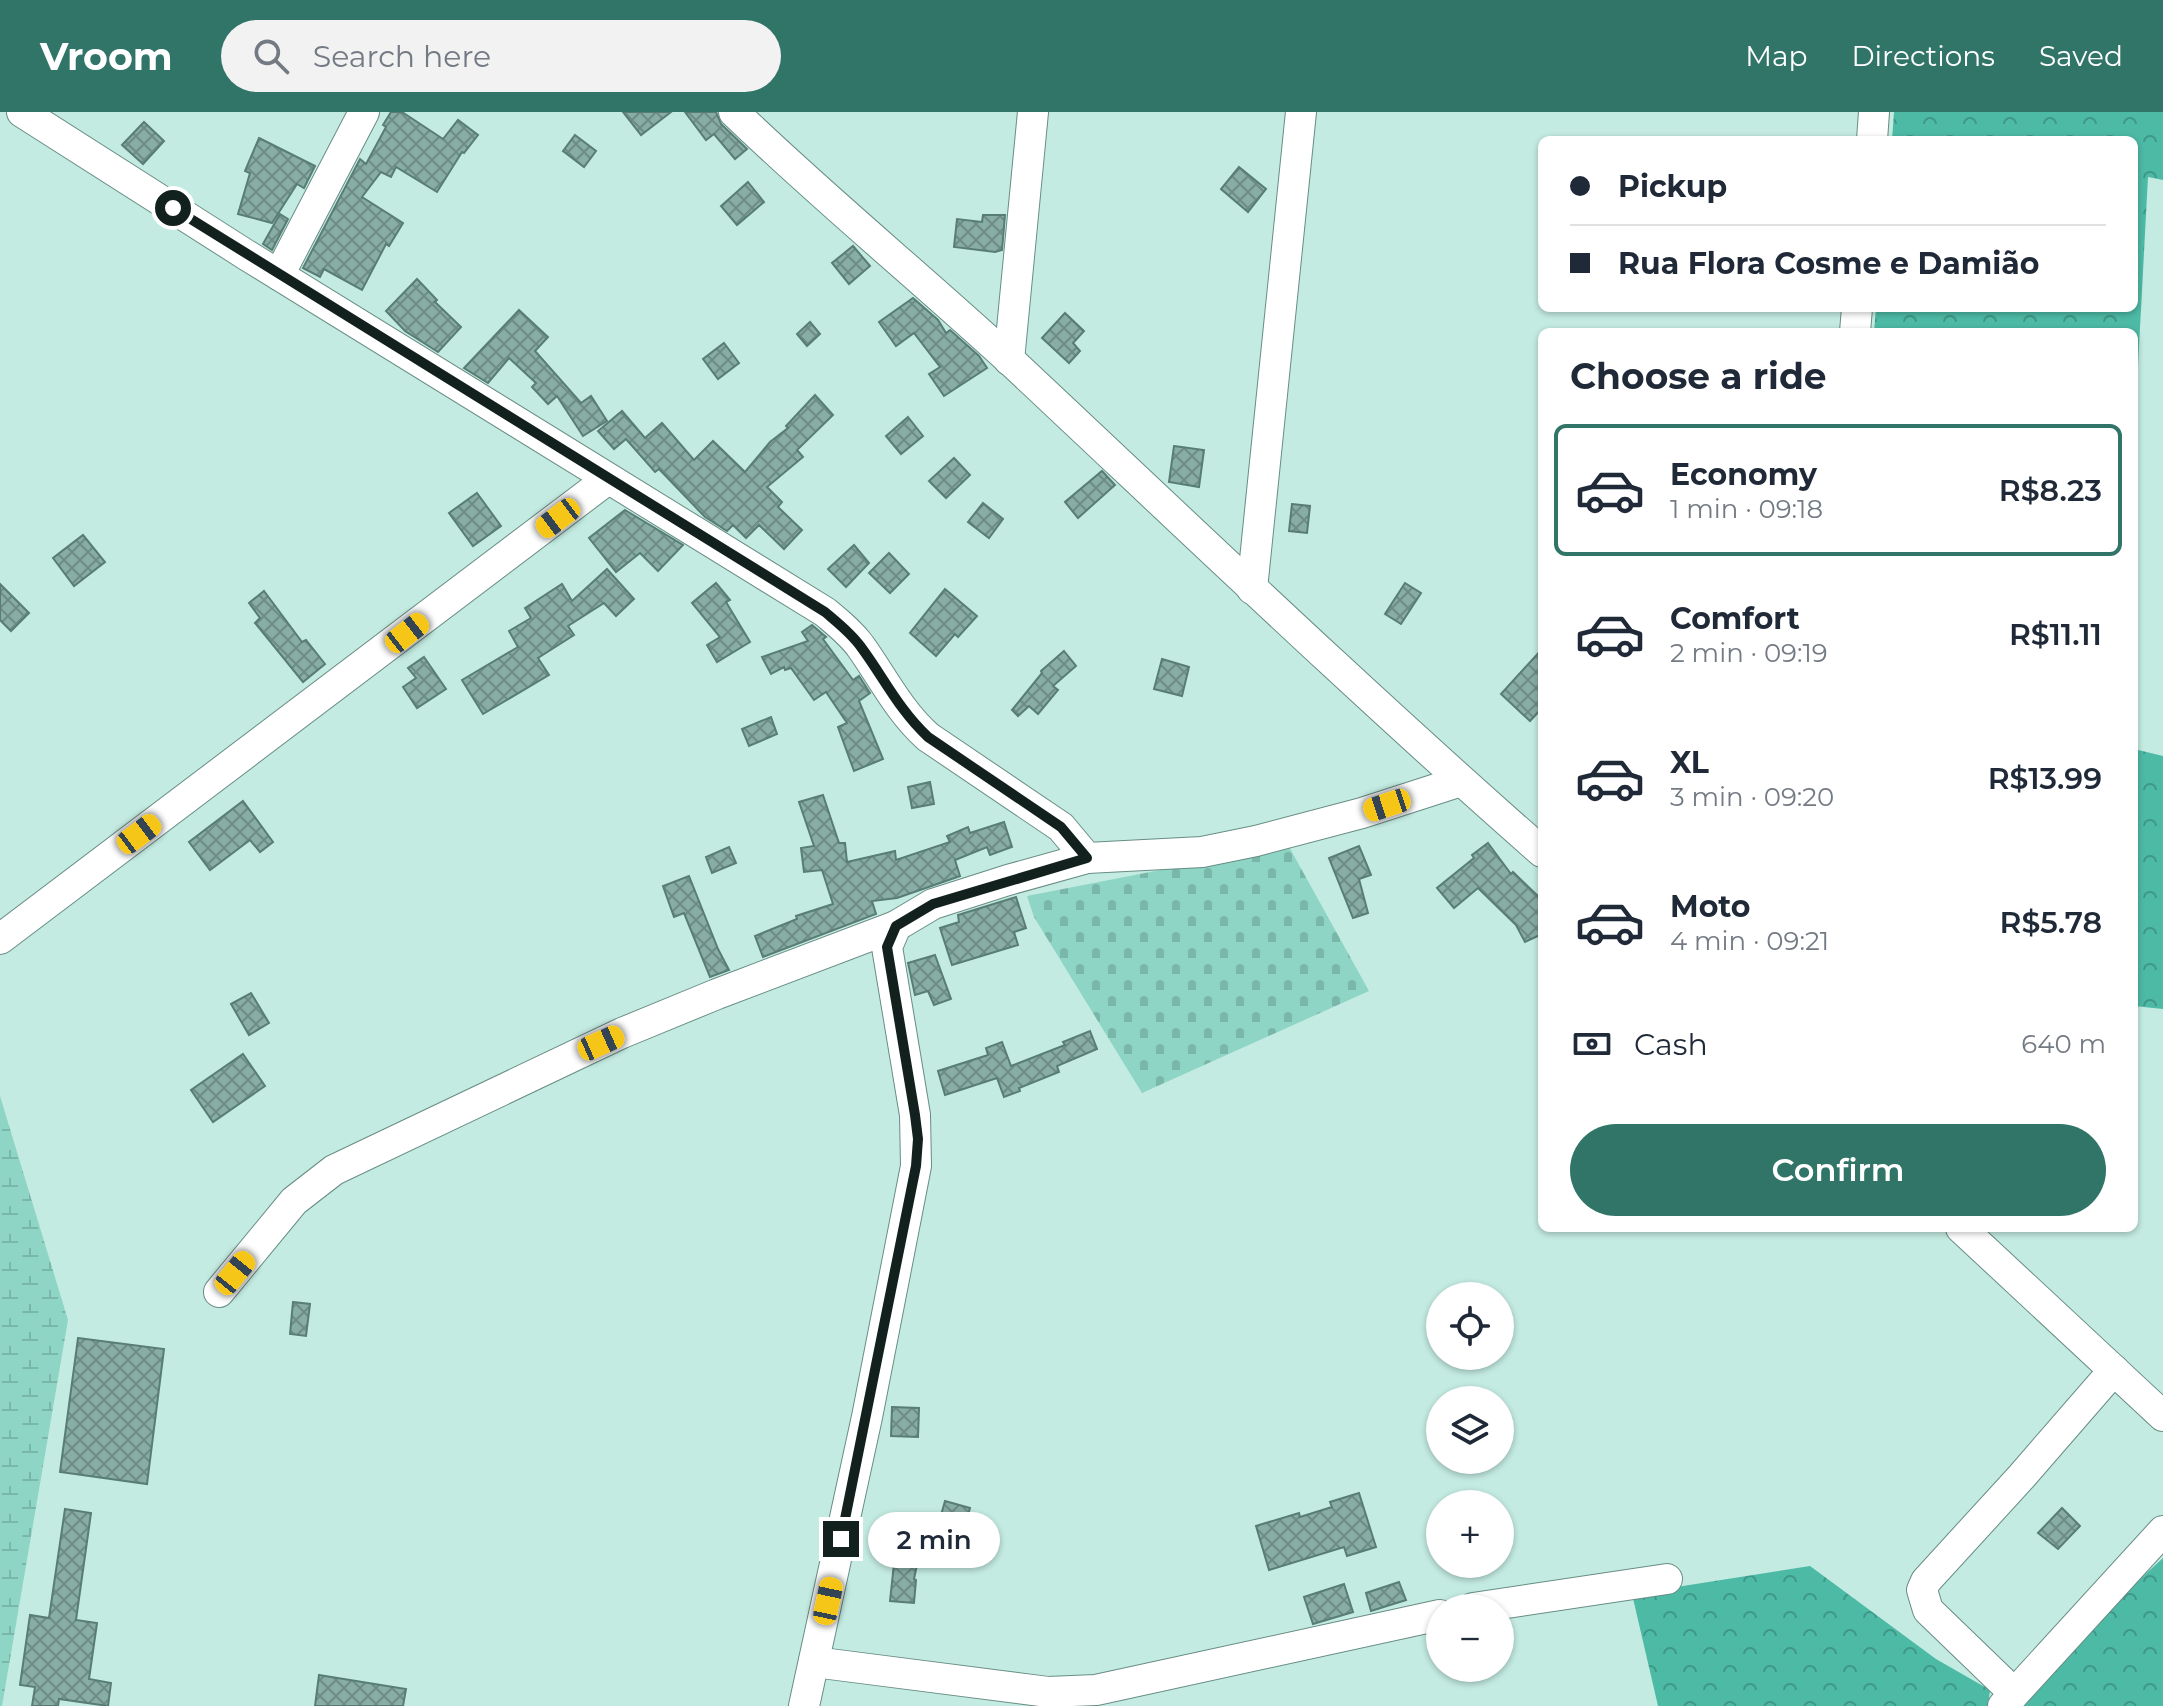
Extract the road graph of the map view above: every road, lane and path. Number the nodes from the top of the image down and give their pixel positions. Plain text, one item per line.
1 (22, 112) edge
2 (364, 112) edge
3 (734, 112) edge
4 (1033, 112) edge
5 (1301, 112) edge
6 (1874, 112) edge
7 (1872, 136) edge
8 (279, 275) junction
9 (1009, 360) junction
10 (608, 479) junction
11 (1252, 589) junction
12 (1461, 781) junction
13 (1538, 848) edge
14 (1087, 858) junction
15 (896, 926) junction
16 (0, 939) edge
17 (1965, 1232) edge
18 (219, 1292) dead end
19 (2114, 1370) junction
20 (2163, 1416) edge
21 (2163, 1531) edge
22 (1667, 1579) dead end
23 (1514, 1602) edge
24 (1426, 1618) edge
25 (814, 1662) junction
26 (2009, 1699) edge
27 (804, 1706) edge

1 - 8 street
2 - 8 street
3 - 9 street
4 - 9 street
5 - 11 street
6 - 7 street
8 - 10 street
9 - 11 street
10 - 14 street
10 - 16 street
11 - 12 street
12 - 13 street
12 - 14 street
14 - 15 street
15 - 18 street
15 - 25 street
17 - 19 street
19 - 20 street
19 - 26 street
21 - 26 street
22 - 23 street
24 - 25 street
25 - 27 street

